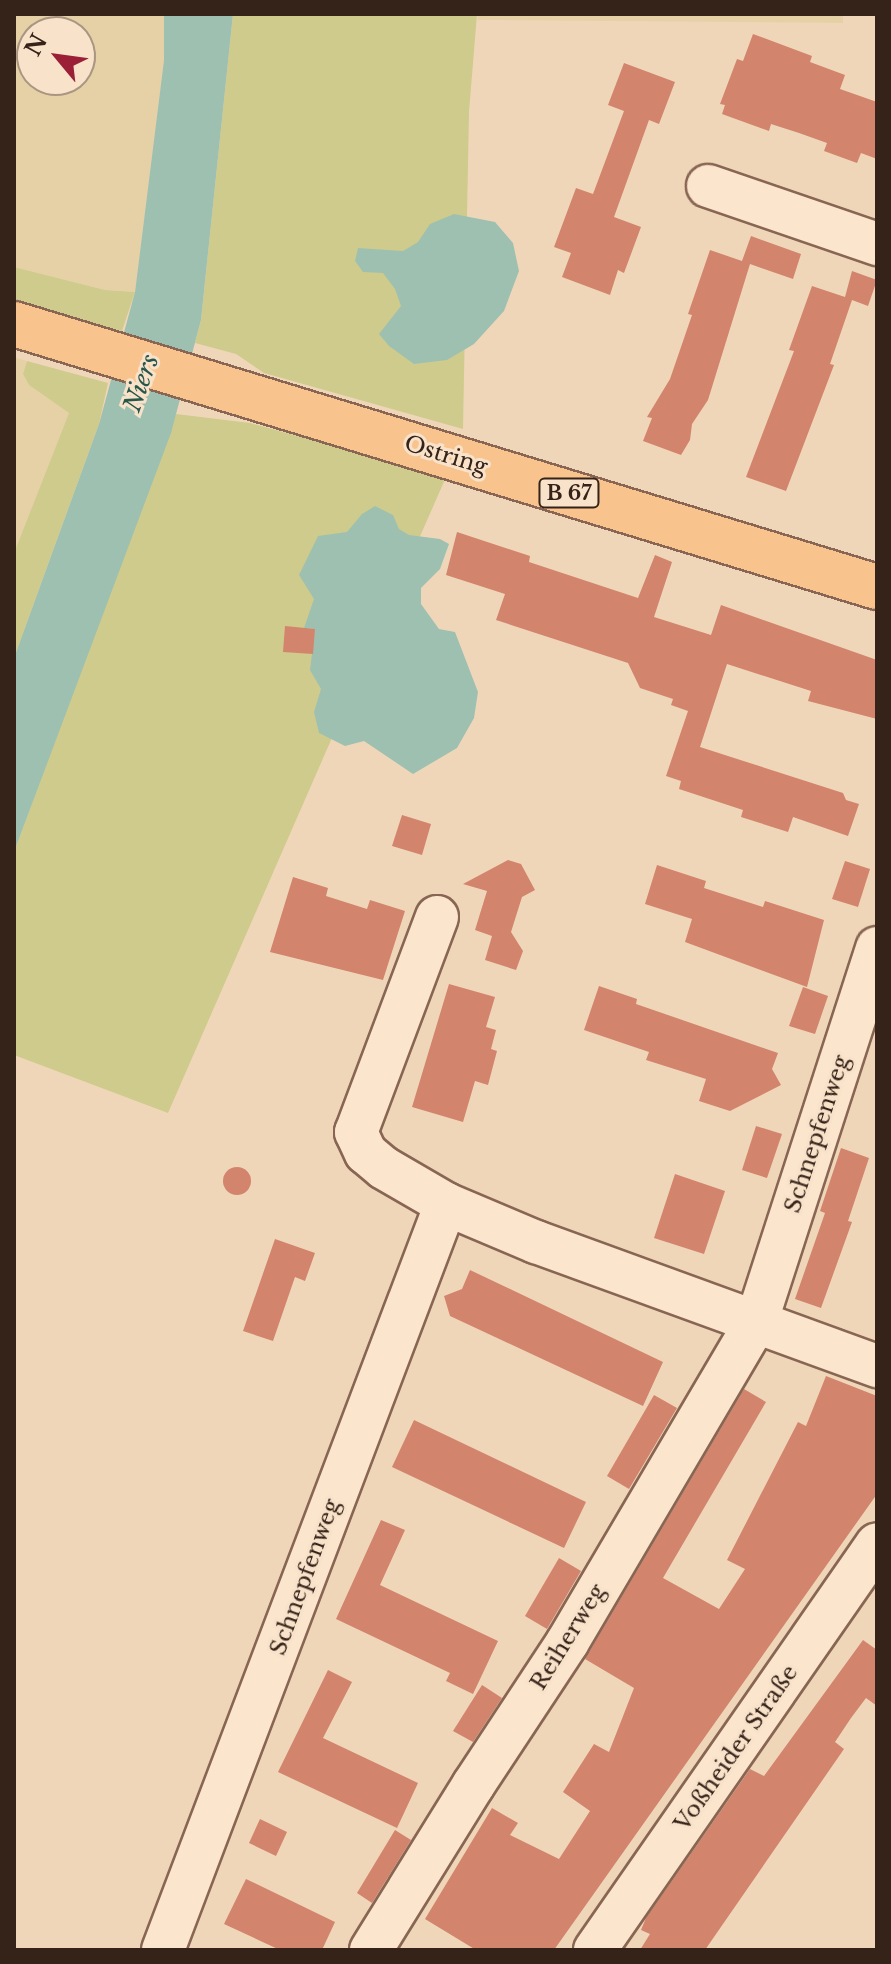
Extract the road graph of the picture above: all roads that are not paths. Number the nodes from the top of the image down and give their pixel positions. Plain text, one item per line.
1 (708, 186) dead end
2 (877, 244) edge
3 (14, 324) edge
4 (877, 587) edge
5 (437, 917) dead end
6 (877, 948) edge
7 (446, 1204) junction
8 (757, 1320) junction
9 (877, 1366) edge
10 (877, 1545) edge
11 (163, 1950) edge
12 (371, 1950) edge
13 (595, 1950) edge

1 - 2 street
3 - 4 main road, Ostring / B 67
5 - 7 street
6 - 8 street, Schnepfenweg
7 - 8 street
7 - 11 street, Schnepfenweg
8 - 9 street
8 - 12 street, Reiherweg
10 - 13 street, Voßheider Straße

